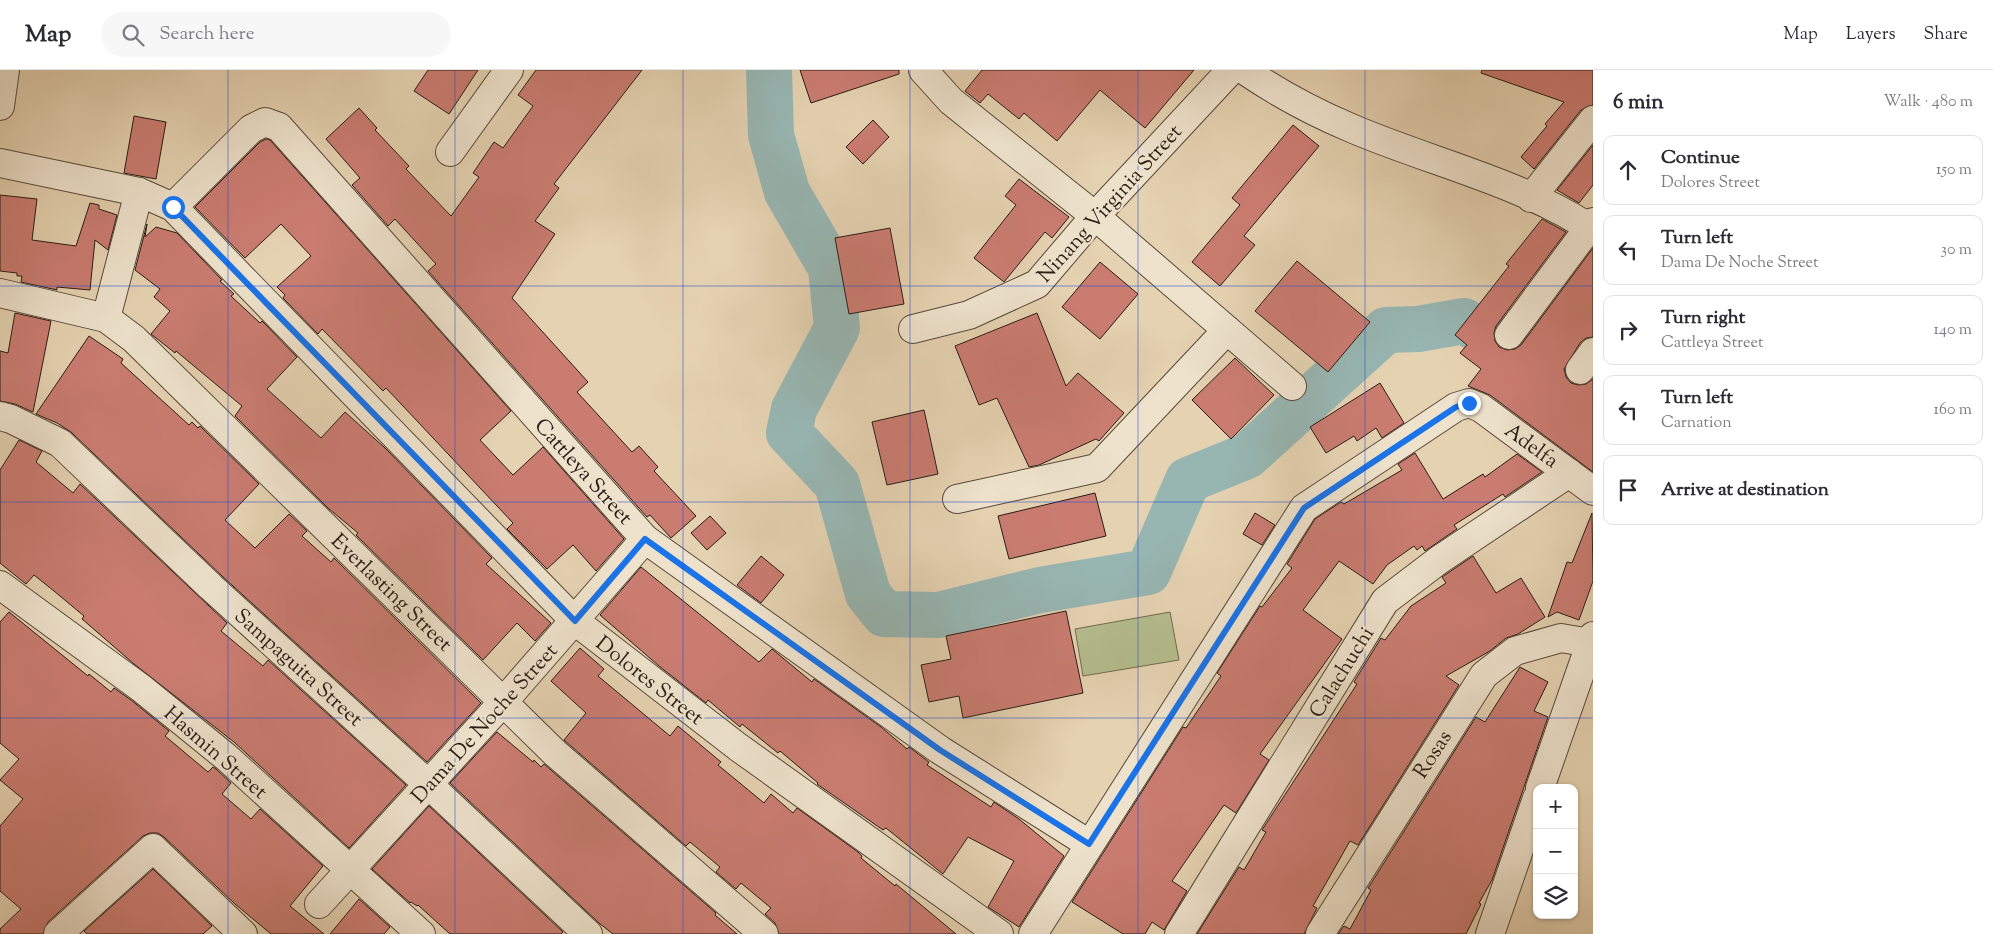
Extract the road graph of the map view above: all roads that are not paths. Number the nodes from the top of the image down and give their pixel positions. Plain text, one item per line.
1 (5, 70) edge
2 (509, 70) edge
3 (923, 70) edge
4 (1231, 70) edge
5 (1244, 70) edge
6 (0, 106) edge
7 (1593, 120) edge
8 (450, 152) dead end
9 (0, 163) edge
10 (139, 192) junction
11 (1531, 198) junction
12 (173, 207) junction
13 (1095, 216) junction
14 (1592, 227) edge
15 (0, 293) edge
16 (106, 318) junction
17 (913, 329) dead end
18 (1227, 330) junction
19 (1509, 335) dead end
20 (1292, 386) dead end
21 (0, 416) edge
22 (1569, 472) junction
23 (1593, 491) edge
24 (957, 499) dead end
25 (645, 539) junction
26 (0, 585) edge
27 (575, 621) junction
28 (1592, 639) edge
29 (504, 701) junction
30 (1541, 784) edge
31 (429, 785) junction
32 (1533, 810) edge
33 (1089, 844) junction
34 (350, 872) junction
35 (319, 904) dead end
36 (230, 930) edge
37 (58, 934) edge
38 (420, 934) edge
39 (588, 934) edge
40 (764, 934) edge
41 (999, 934) edge
42 (1033, 934) edge
43 (1179, 934) edge
44 (1320, 934) edge
45 (1490, 934) edge

1 - 6 street
2 - 8 street
3 - 13 street
4 - 13 street, Ninang Virginia Street
5 - 11 street
7 - 11 street
9 - 10 street, Dolores Street
10 - 12 street, Dolores Street
10 - 16 street
11 - 14 street
12 - 25 street, Cattleya Street
12 - 27 street, Dolores Street
13 - 17 street, Ninang Virginia Street
13 - 18 street
14 - 19 street
15 - 16 street, Everlasting Street
16 - 29 street, Everlasting Street
18 - 20 street
18 - 24 street
21 - 31 street, Sampaguita Street
22 - 23 street, Adelfa
22 - 33 street, Adelfa
22 - 43 street, Calachuchi
25 - 27 street, Dama De Noche Street
25 - 33 street, Cattleya Street
26 - 34 street, Hasmin Street
27 - 29 street, Dama De Noche Street
27 - 41 street, Dolores Street
28 - 30 street
28 - 44 street, Rosas
29 - 31 street, Dama De Noche Street
29 - 40 street, Everlasting Street
31 - 34 street, Dama De Noche Street
31 - 39 street, Sampaguita Street
32 - 45 street
33 - 42 street
34 - 35 street, Dama De Noche Street
34 - 38 street, Hasmin Street
36 - 37 street

